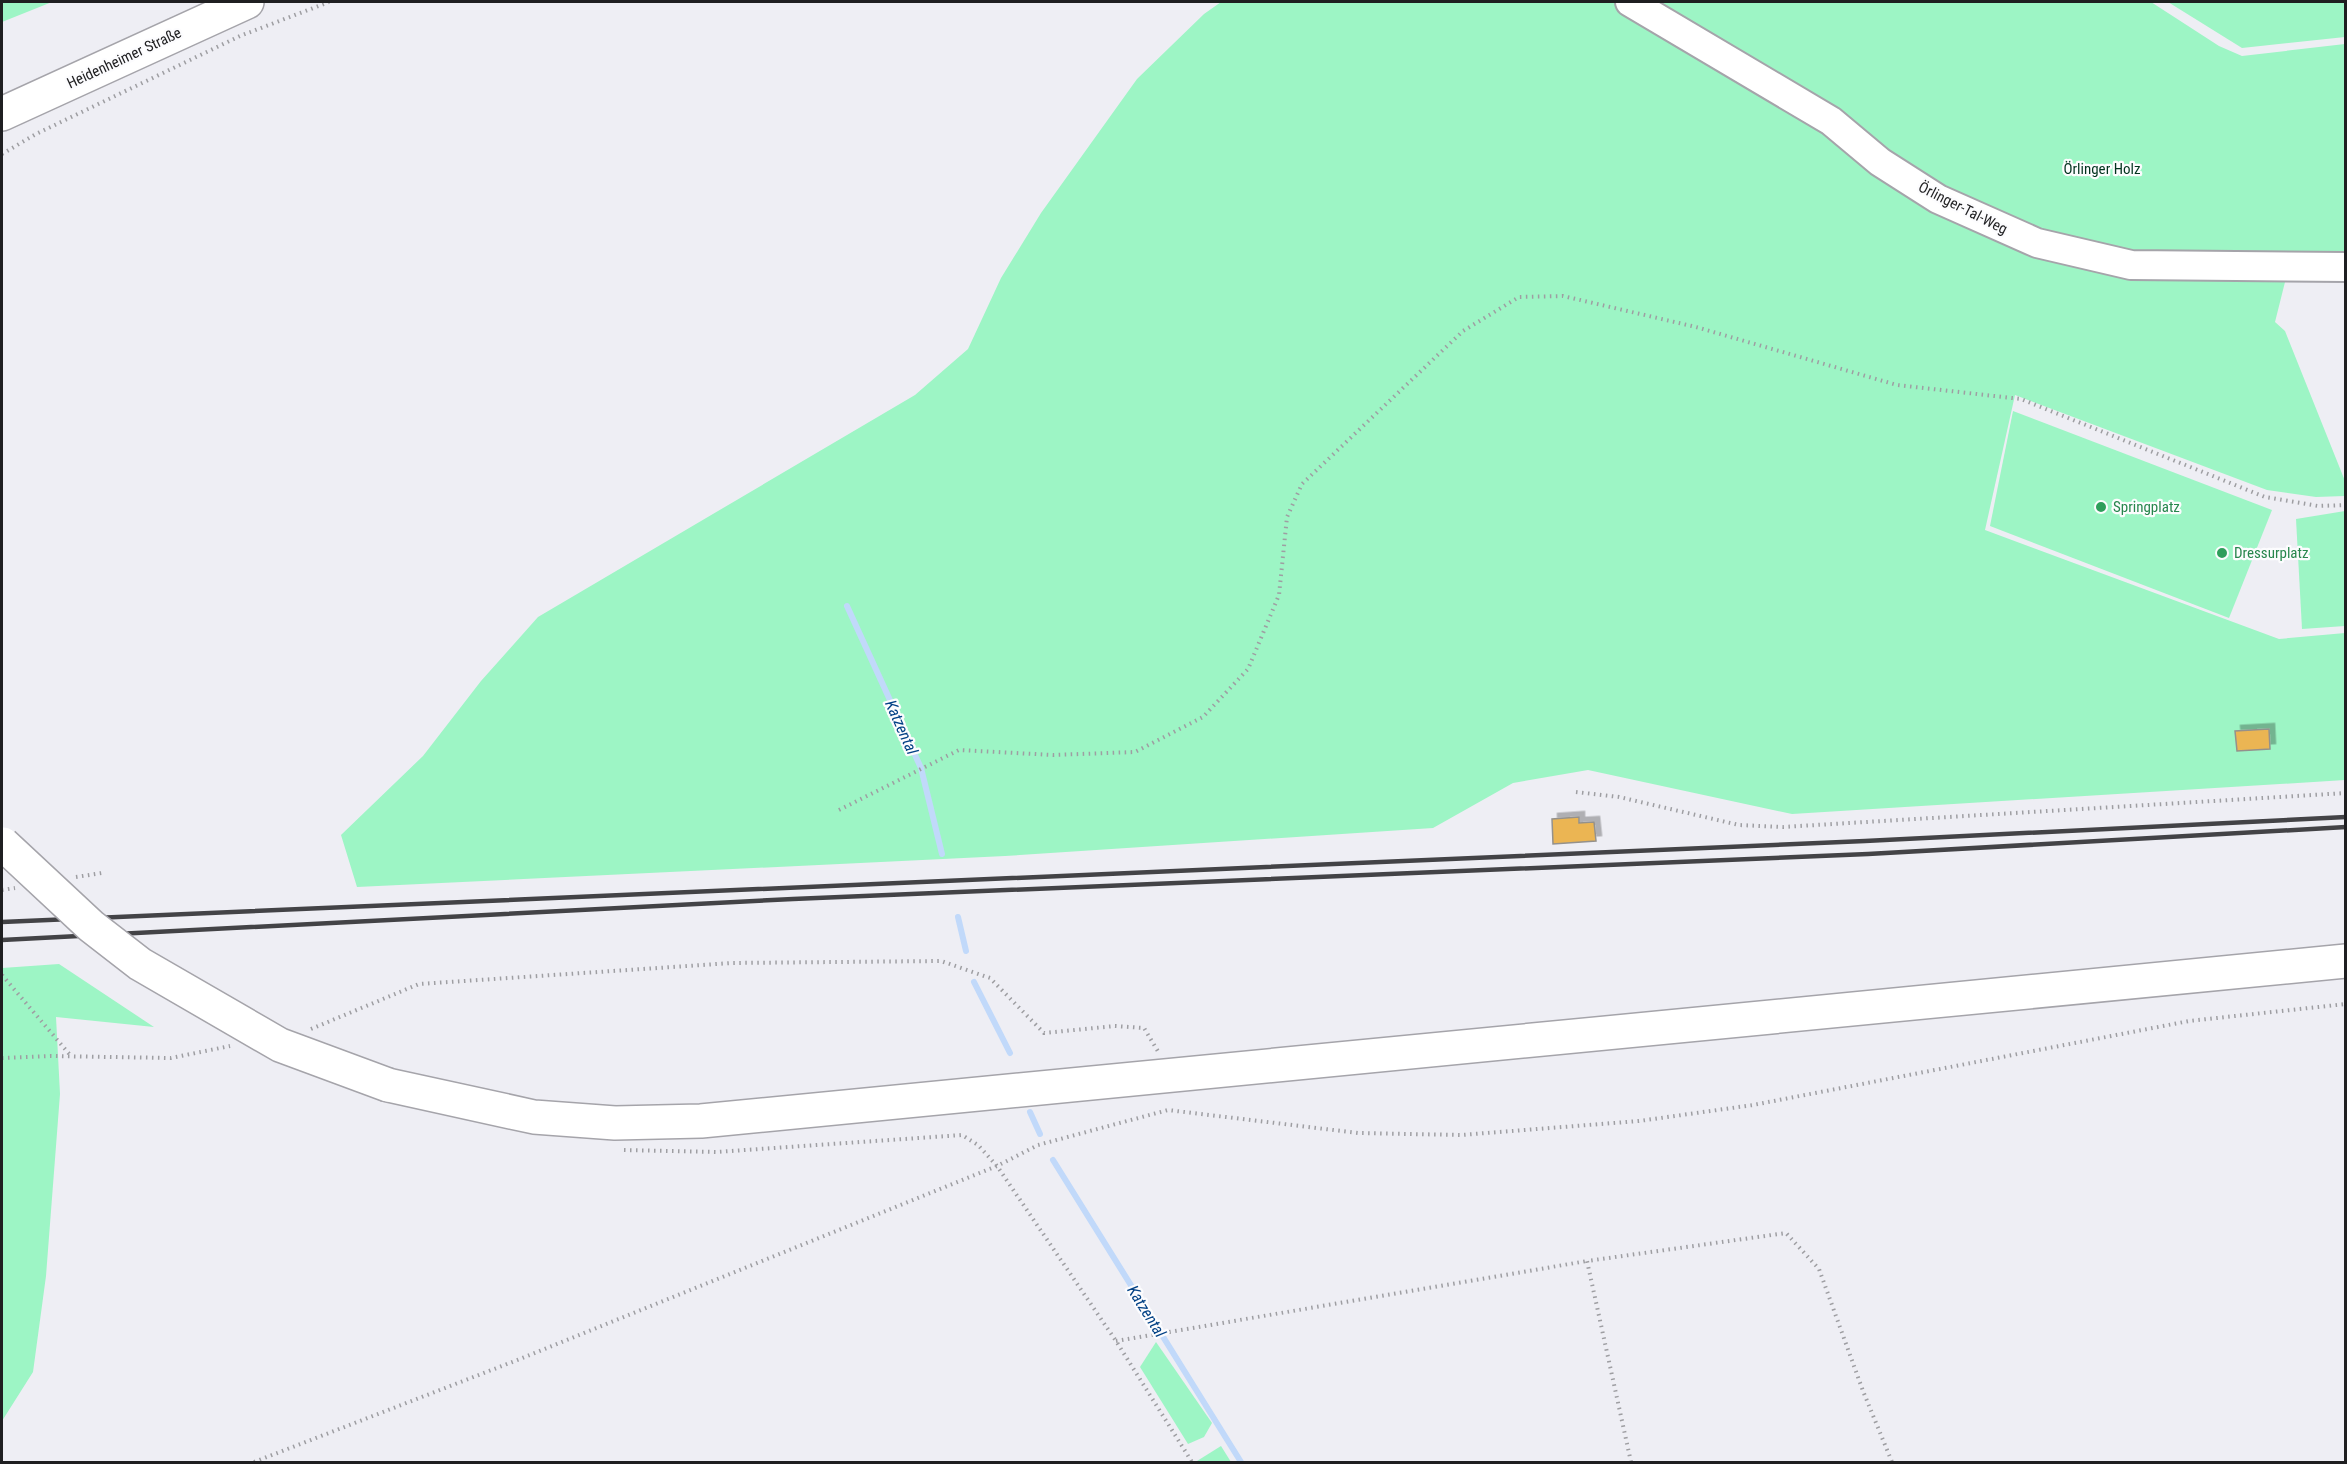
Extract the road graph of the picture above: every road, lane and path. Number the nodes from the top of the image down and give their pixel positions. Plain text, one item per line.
1 (247, 2) edge
2 (330, 2) edge
3 (1630, 2) edge
4 (2, 114) edge
5 (2, 154) edge
6 (2346, 267) edge
7 (2346, 504) edge
8 (1576, 792) dead end
9 (2346, 793) edge
10 (839, 810) dead end
11 (2, 843) edge
12 (2346, 961) edge
13 (2, 975) edge
14 (2346, 1004) edge
15 (303, 1031) dead end
16 (237, 1045) dead end
17 (72, 1056) junction
18 (2, 1058) edge
19 (1163, 1075) junction
20 (962, 1135) dead end
21 (997, 1166) junction
22 (1587, 1261) junction
23 (1116, 1341) junction
24 (254, 1462) edge
25 (1192, 1462) edge
26 (1631, 1462) edge
27 (1892, 1462) edge

1 - 4 main road, Heidenheimer Straße
2 - 5 path
3 - 6 street, Örlinger-Tal-Weg
7 - 10 path
8 - 9 path
11 - 19 main road, bridge
12 - 19 main road
13 - 17 path
14 - 21 path
15 - 19 path
16 - 17 path
17 - 18 path
20 - 21 path
21 - 23 path
21 - 24 path
22 - 23 path
22 - 26 path
22 - 27 path
23 - 25 path

